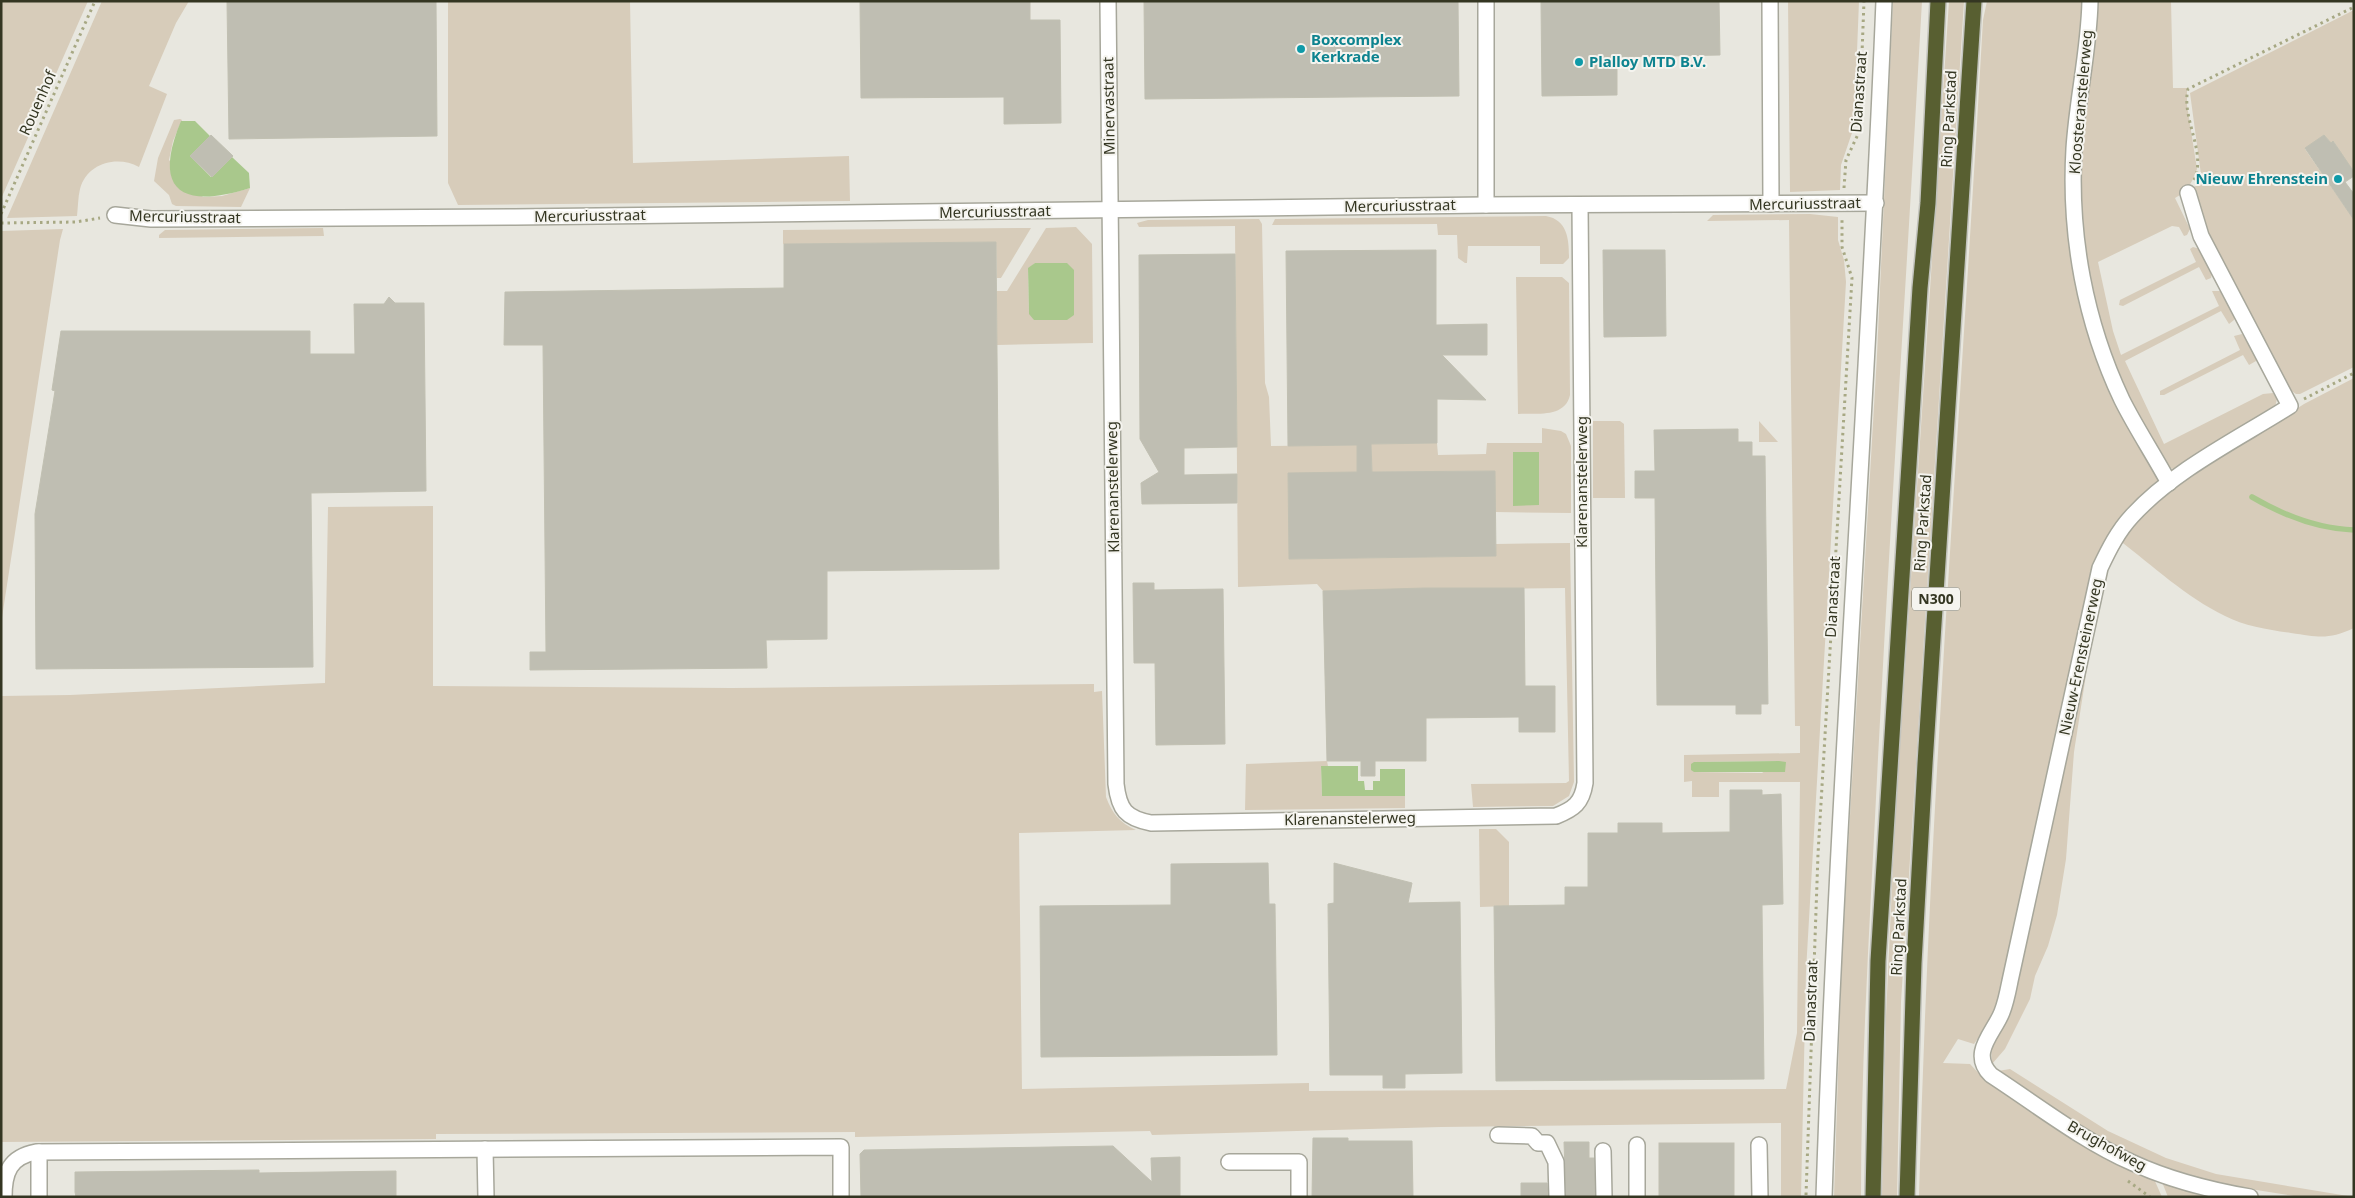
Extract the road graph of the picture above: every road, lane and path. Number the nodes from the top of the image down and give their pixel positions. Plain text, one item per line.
1 (95, 1) edge
2 (1108, 1) edge
3 (1486, 1) edge
4 (1770, 1) edge
5 (1864, 1) edge
6 (1884, 1) edge
7 (1938, 1) edge
8 (1974, 1) edge
9 (2090, 1) edge
10 (2354, 7) edge
11 (2188, 193) joint
12 (1844, 203) junction
13 (1876, 203) junction
14 (1771, 204) junction
15 (1486, 205) junction
16 (1580, 205) junction
17 (1110, 211) junction
18 (1, 214) edge
19 (115, 215) joint
20 (1, 223) edge
21 (2354, 373) edge
22 (2290, 406) junction
23 (2169, 483) junction
24 (1982, 1060) joint
25 (1498, 1135) dead end
26 (1637, 1145) dead end
27 (1759, 1145) dead end
28 (485, 1149) junction
29 (1603, 1151) dead end
30 (39, 1152) junction
31 (1229, 1162) dead end
32 (2122, 1177) dead end
33 (4, 1197) edge
34 (39, 1197) edge
35 (486, 1197) edge
36 (841, 1197) edge
37 (1299, 1197) edge
38 (1557, 1197) edge
39 (1604, 1197) edge
40 (1637, 1197) edge
41 (1760, 1197) edge
42 (1806, 1197) edge
43 (1824, 1197) edge
44 (1873, 1197) edge
45 (1907, 1197) edge
46 (2150, 1197) edge
47 (2250, 1197) edge

1 - 18 path, Rouenhof
2 - 17 street, Minervastraat
3 - 15 street
4 - 14 street
5 - 12 path, Dianastraat
6 - 13 street, Dianastraat
7 - 44 highway, Ring Parkstad / N300
8 - 45 highway, Ring Parkstad / N300
9 - 23 street, Kloosteranstelerweg
10 - 11 path
11 - 22 street
12 - 13 street, Mercuriusstraat
12 - 14 street, Mercuriusstraat
12 - 42 path, Dianastraat
13 - 43 street, Dianastraat
14 - 16 street, Mercuriusstraat
15 - 16 street, Mercuriusstraat
15 - 17 street, Mercuriusstraat
16 - 17 street, Klarenanstelerweg
17 - 19 street, Mercuriusstraat
19 - 20 path
21 - 22 path
22 - 23 street, Nieuw-Erensteinerweg
23 - 24 street, Nieuw-Erensteinerweg
24 - 47 street, Brughofweg
25 - 38 street
26 - 40 street
27 - 41 street
28 - 30 street
28 - 35 street
28 - 36 street
29 - 39 street
30 - 33 street
30 - 34 street
31 - 37 street
32 - 46 path

